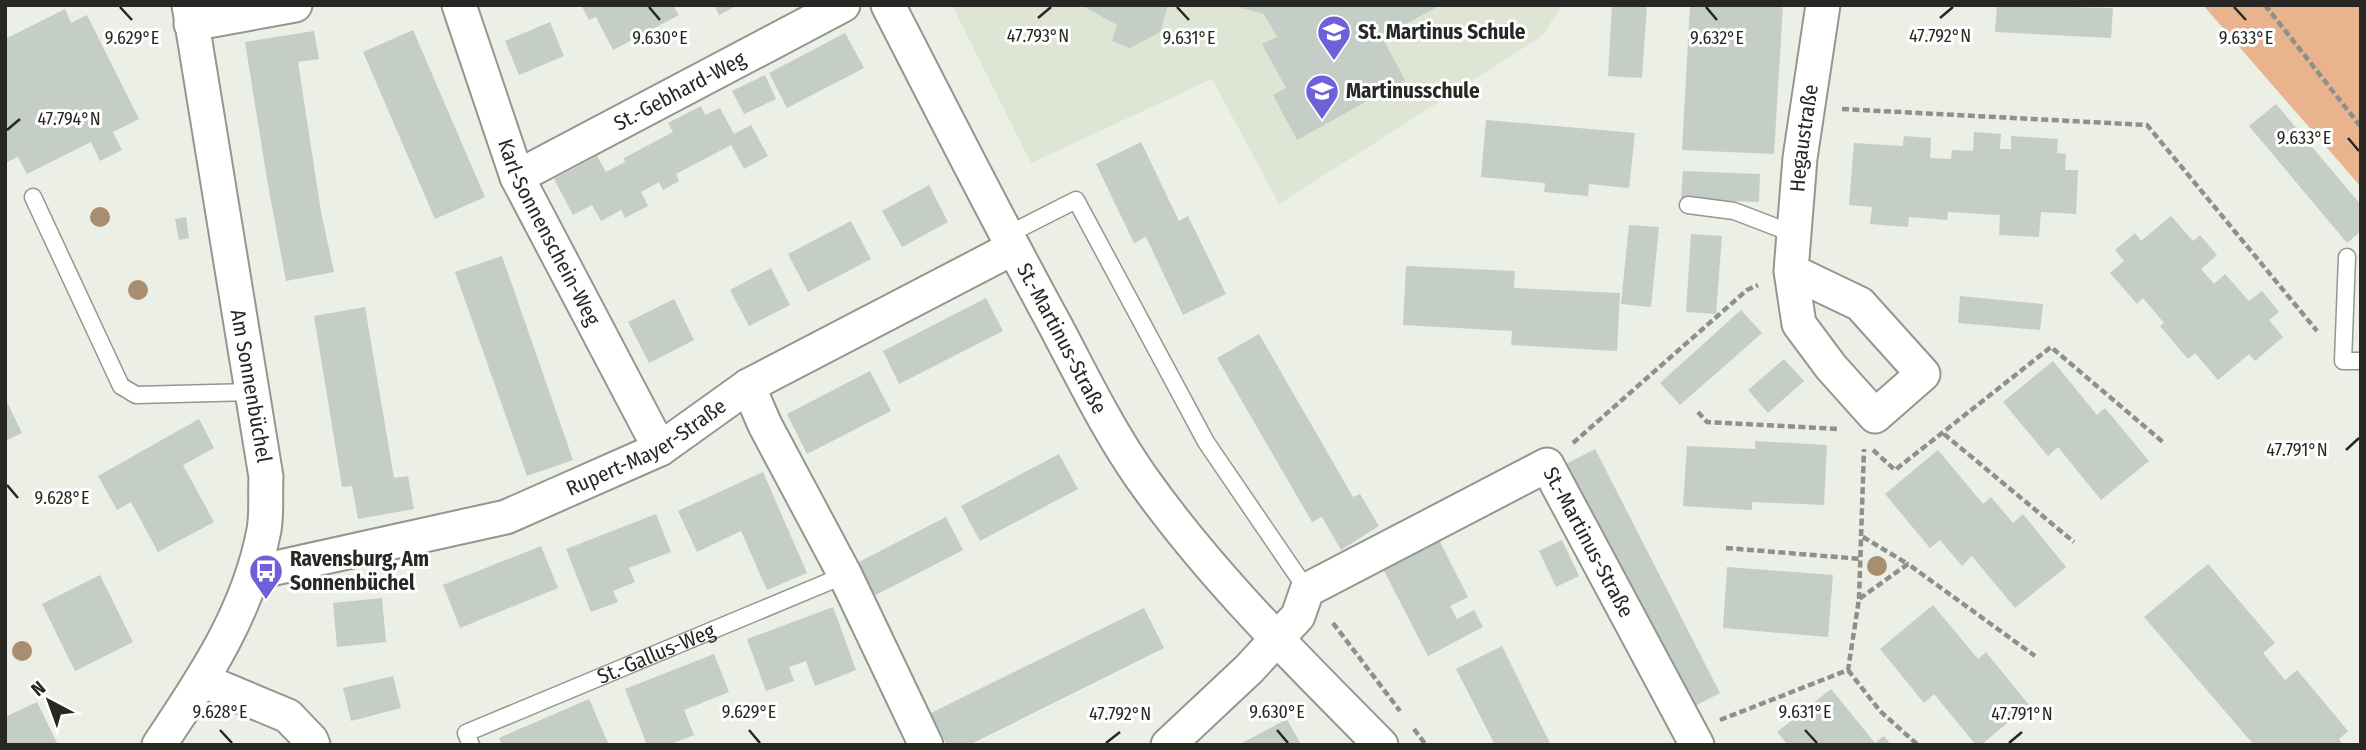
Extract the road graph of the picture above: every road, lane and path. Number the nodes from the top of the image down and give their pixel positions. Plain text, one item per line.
1 (295, 5) edge
2 (459, 5) edge
3 (843, 5) edge
4 (888, 5) edge
5 (1823, 5) edge
6 (2265, 5) edge
7 (190, 15) edge
8 (1807, 107) junction
9 (2361, 127) edge
10 (517, 177) junction
11 (33, 197) dead end
12 (1688, 205) dead end
13 (1794, 234) junction
14 (1010, 242) junction
15 (2347, 257) dead end
16 (1791, 271) junction
17 (2343, 361) junction
18 (2361, 361) edge
19 (748, 386) junction
20 (252, 392) junction
21 (1698, 412) dead end
22 (1870, 423) junction
23 (1944, 433) junction
24 (2164, 443) dead end
25 (660, 449) junction
26 (1547, 466) junction
27 (1862, 537) junction
28 (2074, 542) dead end
29 (1726, 548) dead end
30 (1862, 559) junction
31 (1908, 564) junction
32 (253, 573) junction
33 (845, 575) junction
34 (1307, 590) junction
35 (1859, 599) junction
36 (1276, 639) junction
37 (2035, 656) dead end
38 (1848, 670) junction
39 (202, 680) junction
40 (1400, 712) dead end
41 (1409, 723) dead end
42 (1694, 738) edge
43 (469, 739) edge
44 (917, 742) edge
45 (159, 745) edge
46 (313, 745) edge
47 (1168, 745) edge
48 (1381, 745) edge
49 (1426, 745) edge
50 (1918, 745) edge

1 - 7 street
2 - 10 street, Karl-Sonnenschein-Weg
3 - 10 street, St.-Gebhard-Weg
4 - 14 street, St.-Martinus-Straße
5 - 8 street, Hegaustraße
6 - 9 path
7 - 20 street, Am Sonnenbüchel
8 - 13 street, Hegaustraße
8 - 17 path
10 - 25 street, Karl-Sonnenschein-Weg
11 - 20 lane
12 - 13 lane
13 - 16 street, Hegaustraße
14 - 19 street, Rupert-Mayer-Straße
14 - 34 lane
14 - 36 street, St.-Martinus-Straße
15 - 17 lane
16 - 22 street, Hegaustraße
16 - 22 street
16 - 26 path
17 - 18 lane
19 - 25 street, Rupert-Mayer-Straße
19 - 33 street
20 - 32 street, Am Sonnenbüchel
21 - 22 path
23 - 24 path
23 - 27 path
23 - 28 path
25 - 32 street, Rupert-Mayer-Straße
26 - 34 street, St.-Martinus-Straße
26 - 42 street, St.-Martinus-Straße
27 - 30 path
27 - 31 path
29 - 30 path
30 - 35 path
31 - 35 path
31 - 37 path
32 - 39 street, Am Sonnenbüchel
33 - 43 lane, St.-Gallus-Weg
33 - 44 street
34 - 36 street
34 - 40 path
35 - 38 path
36 - 47 street
36 - 48 street, St.-Martinus-Straße
38 - 42 path
38 - 50 path
39 - 45 street, Am Sonnenbüchel
39 - 46 street
41 - 49 path

